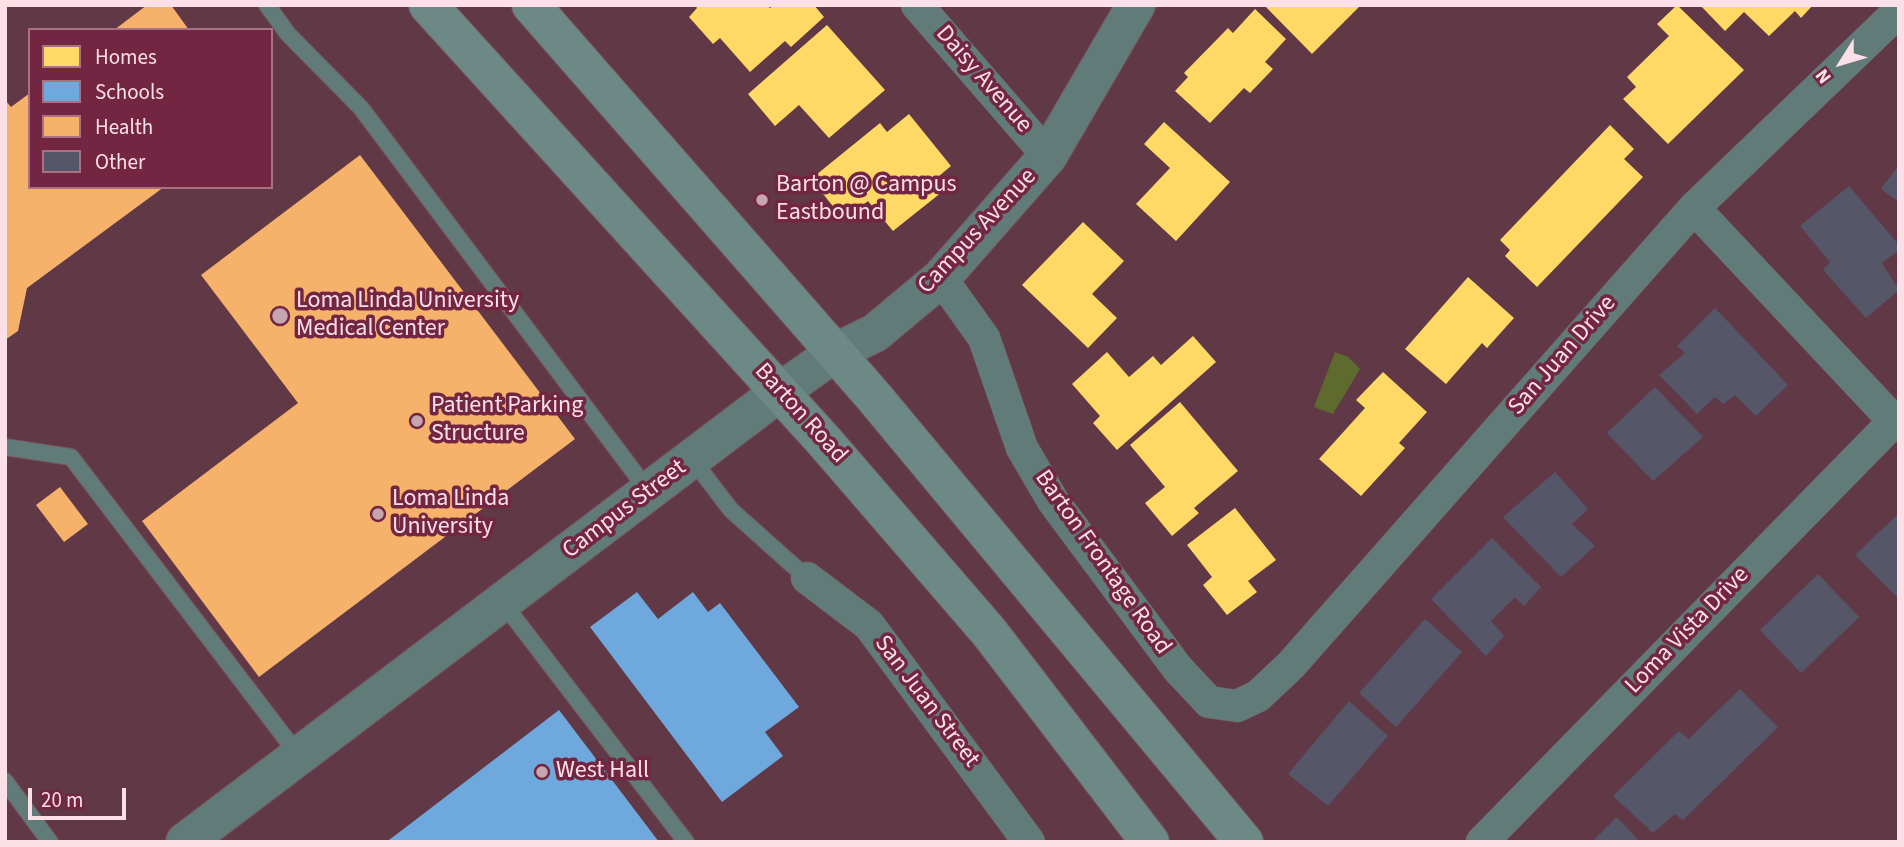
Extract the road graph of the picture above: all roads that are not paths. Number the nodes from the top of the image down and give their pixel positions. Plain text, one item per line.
1 (267, 5) edge
2 (428, 5) edge
3 (531, 5) edge
4 (917, 5) edge
5 (1136, 5) edge
6 (1899, 11) edge
7 (1048, 156) junction
8 (1693, 208) junction
9 (941, 278) junction
10 (836, 352) junction
11 (781, 391) junction
12 (1896, 418) edge
13 (5, 447) edge
14 (692, 459) junction
15 (649, 492) junction
16 (807, 578) joint
17 (503, 603) junction
18 (1237, 706) joint
19 (299, 756) junction
20 (5, 781) edge
21 (50, 842) edge
22 (185, 842) edge
23 (686, 842) edge
24 (1029, 842) edge
25 (1150, 842) edge
26 (1244, 842) edge
27 (1482, 842) edge

1 - 15 lane
2 - 11 main road, Barton Road
3 - 10 main road
4 - 7 street, Daisy Avenue
5 - 7 street
6 - 8 street, San Juan Drive
7 - 9 street, Campus Avenue
8 - 12 street, Loma Vista Drive
8 - 18 street, San Juan Drive
9 - 10 street, Campus Avenue
9 - 18 street, Barton Frontage Road
10 - 11 street, Campus Street
10 - 26 main road
11 - 14 street, Campus Street
11 - 25 main road, Barton Road
12 - 27 street, Loma Vista Drive
13 - 19 lane
14 - 15 street, Campus Street
14 - 16 lane
15 - 17 street, Campus Street
16 - 24 street, San Juan Street
17 - 19 street, Campus Street
17 - 23 lane
19 - 22 street
20 - 21 lane

